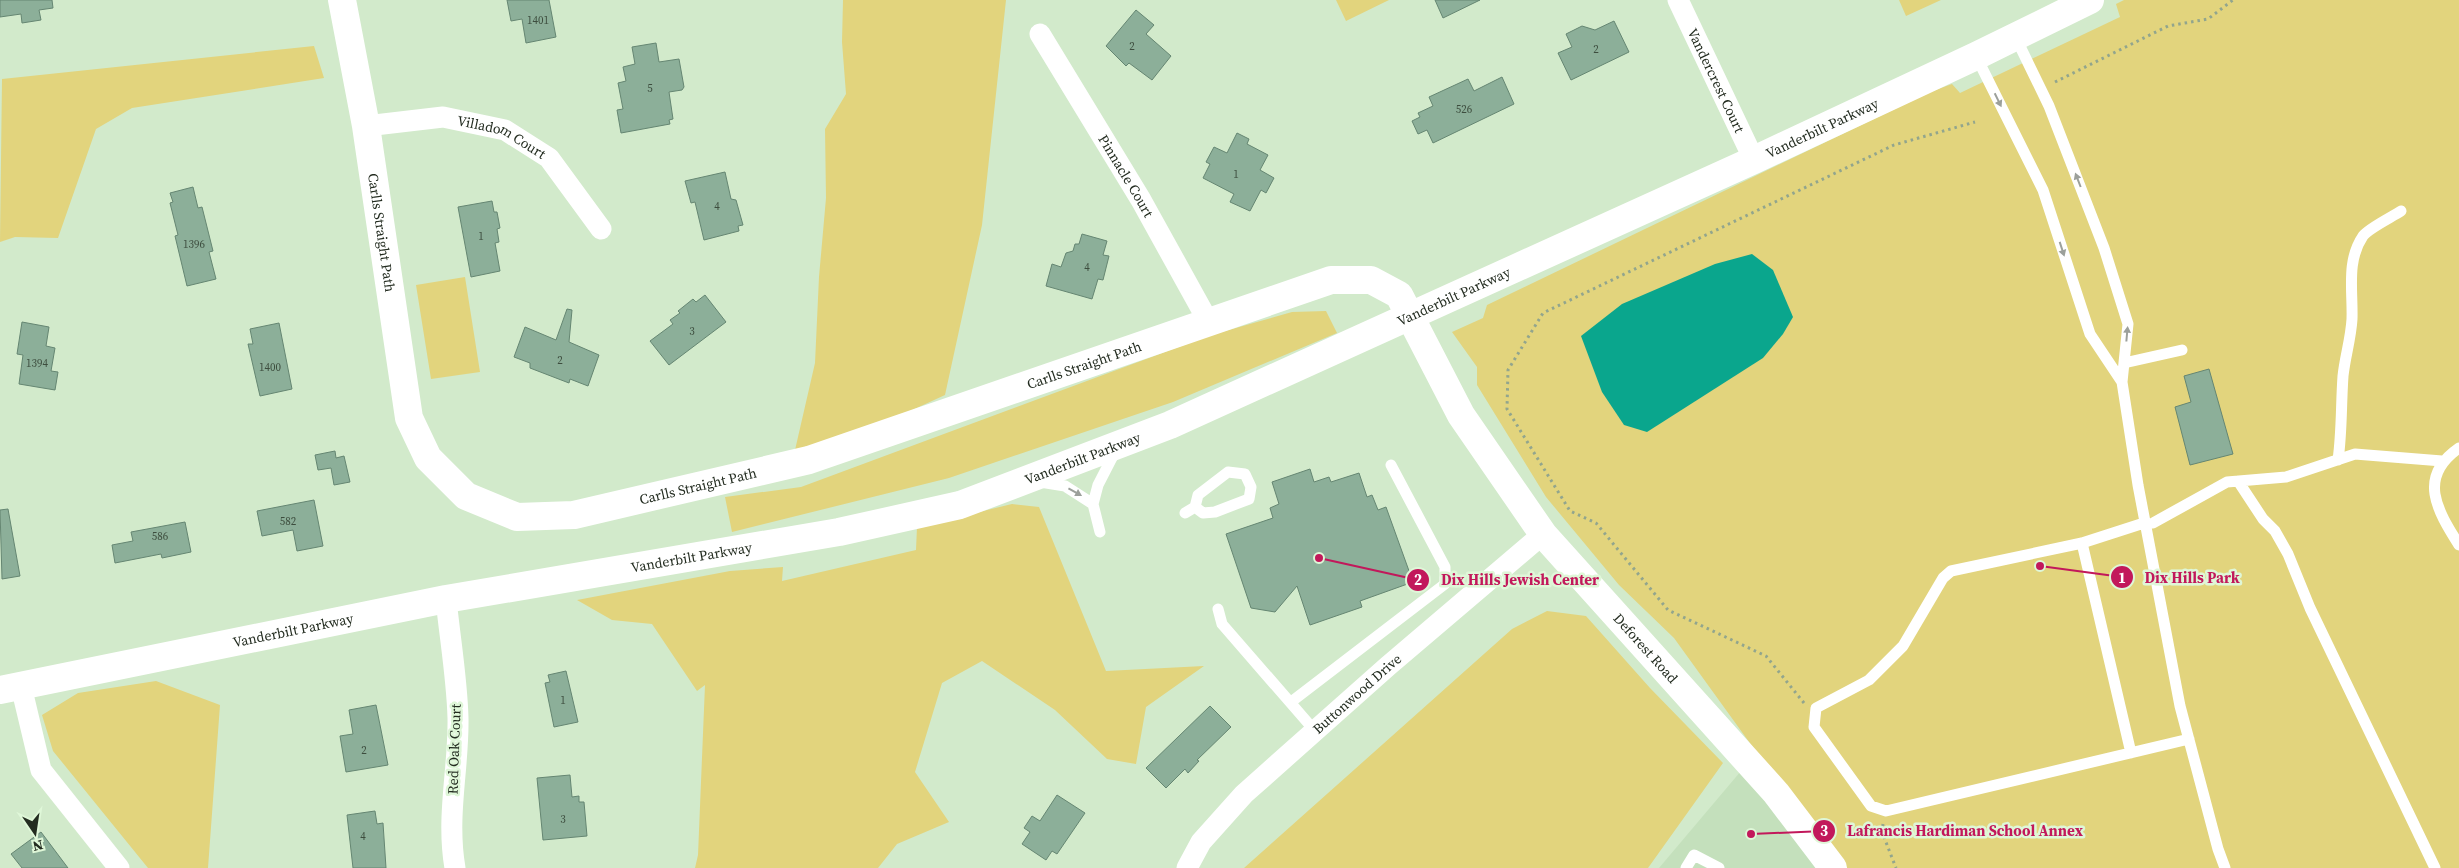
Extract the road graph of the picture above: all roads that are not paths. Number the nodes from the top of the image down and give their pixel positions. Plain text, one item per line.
1 (342, 0) edge
2 (1678, 0) edge
3 (2090, 0) edge
4 (1040, 34) dead end
5 (2014, 36) junction
6 (1976, 56) junction
7 (366, 126) junction
8 (1754, 160) junction
9 (2401, 211) dead end
10 (601, 229) dead end
11 (1409, 317) junction
12 (1208, 321) junction
13 (2182, 350) dead end
14 (2124, 363) junction
15 (2122, 382) junction
16 (1118, 445) junction
17 (2459, 448) edge
18 (2338, 460) junction
19 (2442, 461) junction
20 (1391, 465) dead end
21 (1028, 479) junction
22 (2238, 481) junction
23 (1092, 504) junction
24 (1195, 507) junction
25 (1185, 512) dead end
26 (2149, 523) junction
27 (1100, 532) dead end
28 (1543, 534) junction
29 (2082, 543) junction
30 (2459, 545) edge
31 (446, 599) junction
32 (1218, 609) dead end
33 (10, 688) edge
34 (1290, 702) junction
35 (1315, 731) junction
36 (2189, 739) junction
37 (2131, 753) junction
38 (1829, 866) edge
39 (119, 868) edge
40 (455, 868) edge
41 (1187, 868) edge
42 (1686, 868) edge
43 (1719, 868) edge
44 (2226, 868) edge
45 (2435, 868) edge

1 - 7 street, Carlls Straight Path
2 - 8 street, Vandercrest Court
3 - 5 street, Vanderbilt Parkway
4 - 12 street, Pinnacle Court
5 - 6 street, Vanderbilt Parkway
14 -> 5 lane
6 - 8 street, Vanderbilt Parkway
6 -> 15 lane
7 - 10 street, Villadom Court
7 - 12 street, Carlls Straight Path
8 - 11 street, Vanderbilt Parkway
9 - 18 lane
11 - 12 street, Carlls Straight Path
11 - 16 street, Vanderbilt Parkway
11 - 28 street, Deforest Road
13 - 14 lane
14 - 15 lane
15 - 26 lane
16 - 21 street, Vanderbilt Parkway
16 - 23 lane
17 - 19 lane
18 - 19 lane
18 - 22 lane
19 - 30 lane
20 - 34 lane
21 -> 23 lane
21 - 31 street, Vanderbilt Parkway
22 - 26 lane
22 - 45 lane
23 - 27 lane
24 - 24 lane
24 - 25 lane
26 - 29 lane
26 - 36 lane
28 - 35 street, Buttonwood Drive
28 - 38 street, Deforest Road
29 - 37 lane
29 - 37 lane
31 - 33 street, Vanderbilt Parkway
31 - 40 street, Red Oak Court
32 - 34 lane
33 - 39 street
34 - 35 lane
35 - 41 street, Buttonwood Drive
36 - 37 lane
36 - 44 lane
42 - 43 lane

